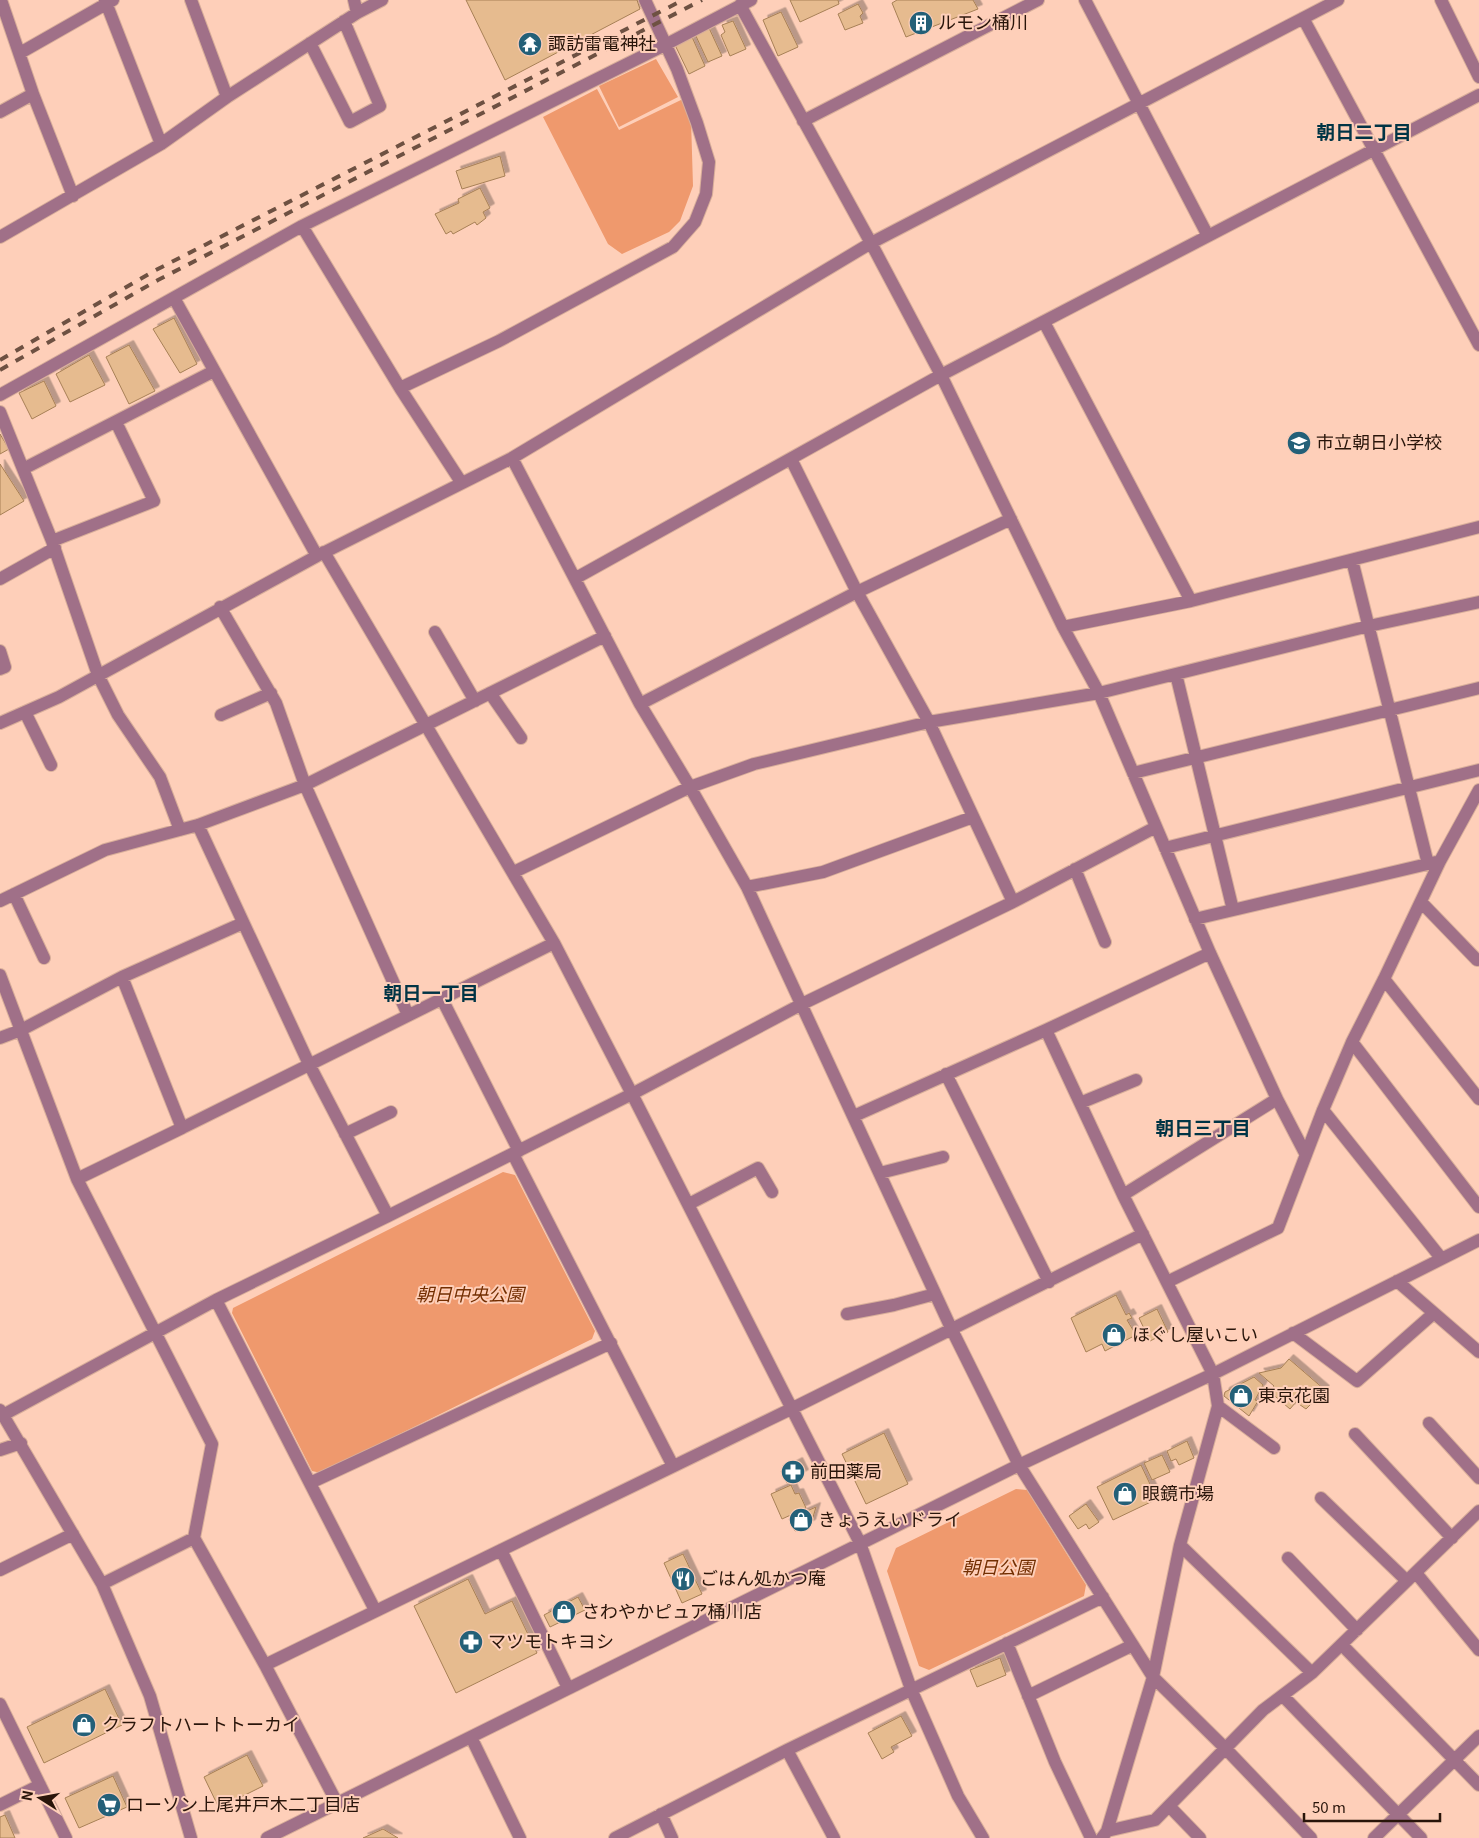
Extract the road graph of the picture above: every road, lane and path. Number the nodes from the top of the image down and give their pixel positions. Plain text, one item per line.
1 (1, 0) edge
2 (191, 0) edge
3 (354, 0) edge
4 (382, 0) edge
5 (645, 0) edge
6 (1038, 0) edge
7 (1085, 0) edge
8 (1338, 0) edge
9 (1441, 0) edge
10 (108, 1) edge
11 (745, 3) edge
12 (357, 13) junction
13 (1303, 18) junction
14 (344, 21) junction
15 (310, 43) junction
16 (665, 45) junction
17 (20, 53) junction
18 (1479, 77) edge
19 (34, 94) junction
20 (1479, 95) edge
21 (227, 96) junction
22 (1140, 103) junction
23 (0, 112) edge
24 (803, 121) junction
25 (161, 144) junction
26 (1374, 149) junction
27 (73, 196) junction
28 (302, 226) junction
29 (1208, 236) junction
30 (0, 237) edge
31 (871, 243) junction
32 (174, 298) junction
33 (1044, 322) junction
34 (1479, 344) edge
35 (214, 371) junction
36 (941, 375) junction
37 (400, 388) junction
38 (0, 395) edge
39 (0, 412) edge
40 (116, 422) junction
41 (512, 458) junction
42 (791, 458) junction
43 (23, 469) junction
44 (461, 482) junction
45 (1011, 519) junction
46 (1479, 527) edge
47 (53, 544) junction
48 (320, 554) junction
49 (1352, 560) junction
50 (576, 578) junction
51 (0, 579) edge
52 (857, 592) junction
53 (1190, 601) junction
54 (1479, 602) edge
55 (220, 607) junction
56 (1369, 626) junction
57 (1063, 627) junction
58 (434, 632) dead end
59 (605, 636) junction
60 (0, 651) edge
61 (0, 669) edge
62 (1176, 674) junction
63 (98, 675) junction
64 (1479, 688) edge
65 (271, 693) junction
66 (490, 693) junction
67 (1099, 694) junction
68 (475, 701) junction
69 (640, 704) junction
70 (1389, 710) junction
71 (25, 712) junction
72 (222, 715) dead end
73 (0, 722) edge
74 (929, 722) junction
75 (426, 725) junction
76 (520, 738) dead end
77 (1196, 757) junction
78 (51, 765) dead end
79 (1479, 770) edge
80 (1133, 773) junction
81 (304, 785) junction
82 (690, 787) junction
83 (1409, 788) junction
84 (1479, 790) edge
85 (973, 817) junction
86 (198, 825) junction
87 (1156, 827) junction
88 (180, 830) junction
89 (1216, 835) junction
90 (1165, 848) junction
91 (1434, 863) junction
92 (1075, 869) junction
93 (514, 872) junction
94 (747, 887) junction
95 (14, 894) junction
96 (0, 901) edge
97 (1013, 902) junction
98 (1421, 902) junction
99 (1234, 910) junction
100 (1195, 920) junction
101 (243, 923) junction
102 (1105, 942) dead end
103 (554, 943) junction
104 (1210, 953) junction
105 (44, 958) dead end
106 (1478, 960) dead end
107 (0, 975) edge
108 (122, 977) junction
109 (1384, 979) junction
110 (442, 999) junction
111 (802, 1004) junction
112 (408, 1014) junction
113 (21, 1030) junction
114 (1046, 1030) junction
115 (0, 1038) edge
116 (1352, 1042) junction
117 (309, 1064) junction
118 (946, 1074) junction
119 (1136, 1080) dead end
120 (632, 1094) junction
121 (1479, 1097) edge
122 (1277, 1099) junction
123 (1080, 1103) junction
124 (1323, 1110) junction
125 (391, 1112) dead end
126 (854, 1116) junction
127 (182, 1128) junction
128 (345, 1134) junction
129 (516, 1152) junction
130 (1306, 1155) junction
131 (944, 1157) dead end
132 (880, 1173) junction
133 (77, 1179) junction
134 (772, 1192) dead end
135 (1123, 1195) junction
136 (688, 1204) junction
137 (1479, 1207) edge
138 (388, 1216) junction
139 (1143, 1234) junction
140 (1479, 1240) edge
141 (1440, 1258) junction
142 (1397, 1281) junction
143 (1049, 1282) junction
144 (1167, 1282) junction
145 (935, 1294) junction
146 (216, 1300) junction
147 (1434, 1313) junction
148 (847, 1314) dead end
149 (951, 1328) junction
150 (154, 1332) junction
151 (1293, 1333) junction
152 (611, 1343) junction
153 (1479, 1352) edge
154 (1212, 1374) junction
155 (1218, 1406) junction
156 (793, 1408) junction
157 (2, 1413) edge
158 (1429, 1423) dead end
159 (1355, 1434) dead end
160 (21, 1443) junction
161 (1274, 1448) dead end
162 (0, 1450) edge
163 (1019, 1465) junction
164 (673, 1466) junction
165 (1479, 1478) edge
166 (310, 1484) junction
167 (1321, 1498) dead end
168 (1478, 1516) edge
169 (73, 1534) junction
170 (194, 1538) junction
171 (1452, 1538) junction
172 (860, 1543) junction
173 (1180, 1545) junction
174 (501, 1550) junction
175 (1288, 1558) dead end
176 (0, 1570) edge
177 (1411, 1577) junction
178 (102, 1584) junction
179 (1103, 1597) junction
180 (375, 1610) junction
181 (1357, 1630) junction
182 (1007, 1643) junction
183 (1133, 1645) junction
184 (1342, 1645) junction
185 (1479, 1650) edge
186 (265, 1664) junction
187 (1312, 1673) junction
188 (1153, 1677) junction
189 (568, 1688) junction
190 (911, 1689) junction
191 (1028, 1696) junction
192 (1283, 1696) junction
193 (0, 1704) edge
194 (471, 1736) junction
195 (1479, 1736) edge
196 (1225, 1748) junction
197 (787, 1750) junction
198 (1455, 1760) junction
199 (40, 1785) junction
200 (1479, 1785) edge
201 (337, 1803) junction
202 (0, 1805) edge
203 (1169, 1806) junction
204 (661, 1814) junction
205 (1398, 1815) junction
206 (1104, 1834) edge
207 (66, 1838) edge
208 (191, 1838) edge
209 (267, 1838) edge
210 (520, 1838) edge
211 (615, 1838) edge
212 (672, 1838) edge
213 (834, 1838) edge
214 (983, 1838) edge
215 (1091, 1838) edge
216 (1200, 1838) edge
217 (1311, 1838) edge
218 (1374, 1838) edge
219 (1420, 1838) edge

1 - 17 street
2 - 21 street
3 - 12 street
4 - 12 street
5 - 16 street
6 - 24 street
7 - 22 street
8 - 13 street
9 - 18 street
10 - 17 street
10 - 25 street
11 - 16 street
11 - 24 street
12 - 14 street
13 - 22 street
13 - 26 street
14 - 15 street
14 - 15 street
15 - 21 street
16 - 28 street
16 - 37 street
17 - 19 street
19 - 23 street
19 - 27 street
20 - 26 street
21 - 25 street
22 - 29 street
22 - 31 street
24 - 31 street
25 - 27 street
26 - 29 street
26 - 34 street
27 - 30 street
28 - 32 street
28 - 37 street
29 - 33 street
31 - 36 street
31 - 41 street
32 - 35 street
32 - 38 street
33 - 36 street
33 - 53 street
35 - 40 street
35 - 48 street
36 - 42 street
36 - 45 street
37 - 44 street
39 - 43 street
40 - 43 street
40 - 47 street
41 - 44 street
41 - 50 street
42 - 50 street
42 - 52 street
43 - 47 street
44 - 48 street
45 - 52 street
45 - 57 street
46 - 49 street
47 - 51 street
47 - 63 street
48 - 55 street
48 - 75 street
49 - 53 street
49 - 56 street
50 - 59 street
52 - 69 street
52 - 74 street
53 - 57 street
54 - 56 street
55 - 63 street
55 - 65 street
56 - 62 street
56 - 70 street
57 - 67 street
58 - 68 street
59 - 66 street
59 - 69 street
60 - 61 street
62 - 67 street
62 - 77 street
63 - 71 street
63 - 88 street
64 - 70 street
65 - 72 street
65 - 81 street
66 - 68 street
66 - 76 street
67 - 74 street
67 - 80 street
68 - 75 street
69 - 82 street
70 - 77 street
70 - 83 street
71 - 73 street
71 - 78 street
74 - 82 street
74 - 85 street
75 - 81 street
75 - 93 street
77 - 80 street
77 - 89 street
79 - 83 street
80 - 87 street
81 - 86 street
81 - 112 street
82 - 93 street
82 - 94 street
83 - 89 street
83 - 91 street
84 - 91 street
85 - 94 street
85 - 97 street
86 - 88 street
86 - 101 street
87 - 90 street
87 - 92 street
88 - 95 street
89 - 90 street
89 - 99 street
90 - 100 street
91 - 98 street
91 - 99 street
92 - 97 street
92 - 102 street
93 - 103 street
94 - 111 street
95 - 96 street
95 - 105 street
97 - 111 street
98 - 106 street
98 - 109 street
99 - 100 street
100 - 104 street
101 - 108 street
101 - 117 street
103 - 110 street
103 - 120 street
104 - 114 street
104 - 122 street
107 - 113 street
108 - 113 street
108 - 127 street
109 - 116 street
109 - 121 street
110 - 112 street
110 - 129 street
111 - 120 street
111 - 126 street
112 - 117 street
113 - 115 street
113 - 133 street
114 - 118 street
114 - 123 street
116 - 124 street
116 - 137 street
117 - 127 street
117 - 128 street
118 - 126 street
118 - 143 street
119 - 123 street
120 - 129 street
120 - 136 street
122 - 130 street
122 - 135 street
123 - 135 street
124 - 130 street
124 - 141 street
125 - 128 street
126 - 132 street
127 - 133 street
128 - 138 street
129 - 138 street
129 - 152 street
130 - 144 street
131 - 132 street
132 - 145 street
133 - 150 street
134 - 136 street
135 - 139 street
136 - 156 street
138 - 146 street
139 - 143 street
139 - 144 street
140 - 141 street
141 - 142 street
142 - 147 street
142 - 151 street
143 - 149 street
144 - 154 street
145 - 148 street
145 - 149 street
146 - 150 street
146 - 166 street
147 - 151 street
147 - 153 street
149 - 156 street
149 - 163 street
150 - 157 street
150 - 170 street
151 - 154 street
152 - 164 street
152 - 166 street
154 - 155 street
154 - 163 street
155 - 161 street
155 - 173 street
156 - 164 street
156 - 172 street
157 - 160 street
158 - 165 street
159 - 171 street
160 - 162 street
160 - 169 street
163 - 172 street
163 - 179 street
164 - 174 street
166 - 180 street
167 - 177 street
168 - 171 street
169 - 176 street
169 - 178 street
170 - 178 street
170 - 186 street
171 - 177 street
172 - 189 street
172 - 190 street
173 - 187 street
173 - 188 street
174 - 180 street
174 - 189 street
175 - 181 street
177 - 181 street
177 - 185 street
178 - 208 street
179 - 182 street
179 - 183 street
180 - 186 street
181 - 184 street
182 - 190 street
182 - 191 street
183 - 188 street
183 - 191 street
184 - 187 street
184 - 198 street
186 - 201 street
187 - 192 street
188 - 196 street
188 - 206 street
189 - 194 street
190 - 197 street
190 - 214 street
191 - 215 street
192 - 196 street
192 - 205 street
193 - 199 street
194 - 201 street
194 - 210 street
195 - 198 street
196 - 203 street
196 - 217 street
197 - 204 street
197 - 213 street
198 - 200 street
198 - 205 street
199 - 202 street
199 - 207 street
201 - 209 street
203 - 206 street
203 - 216 street
204 - 211 street
204 - 212 street
205 - 218 street
205 - 219 street

